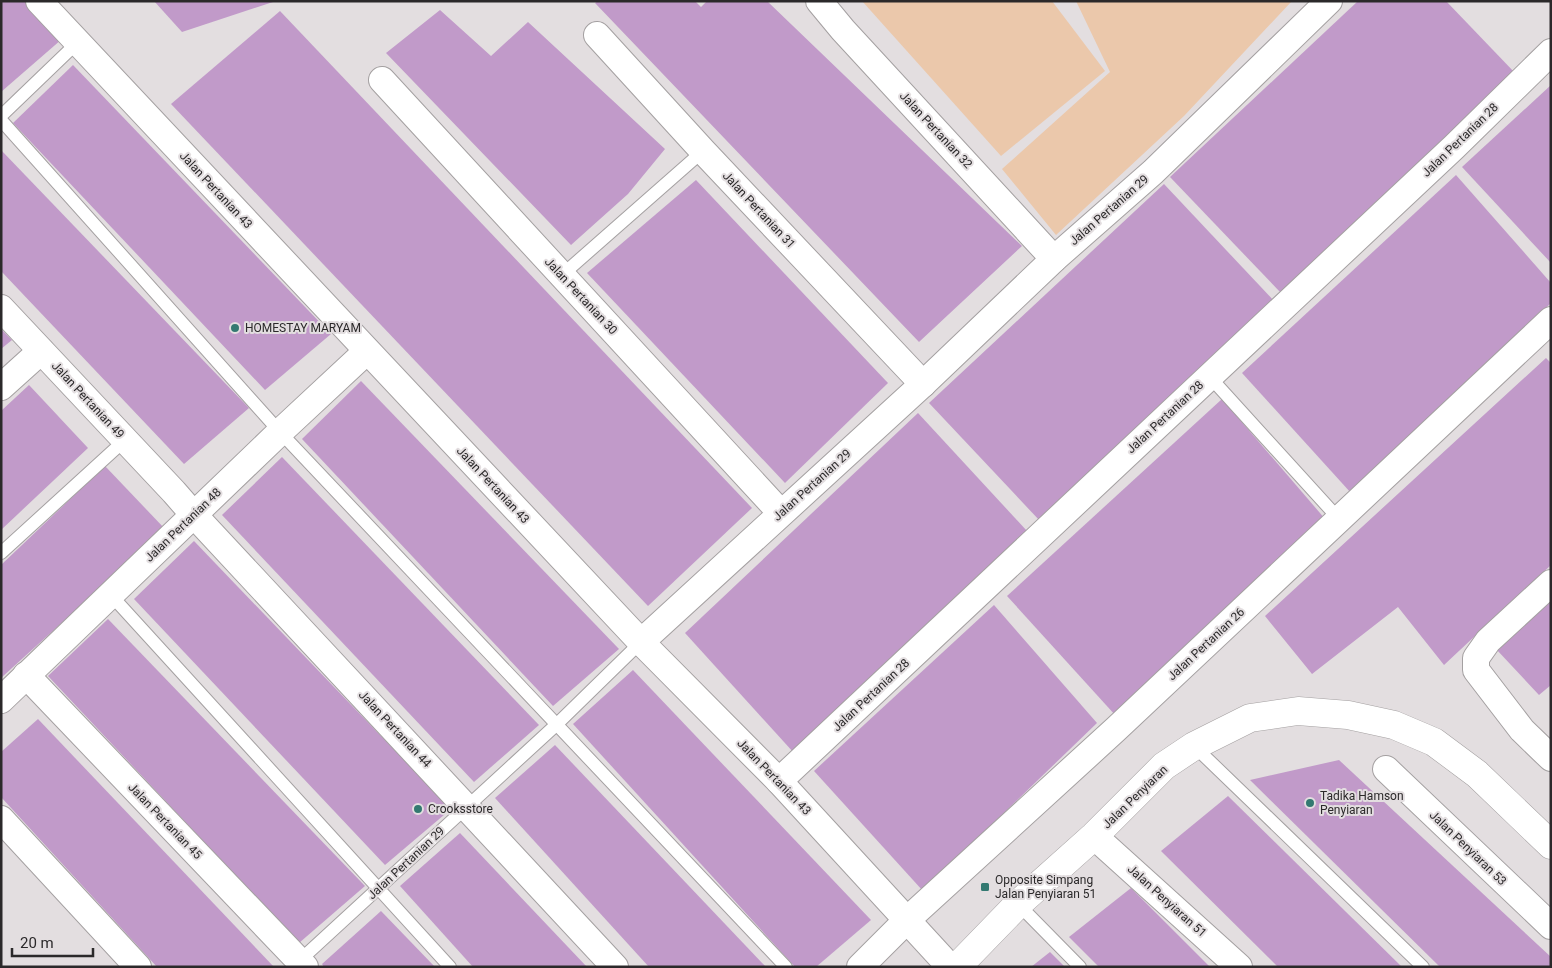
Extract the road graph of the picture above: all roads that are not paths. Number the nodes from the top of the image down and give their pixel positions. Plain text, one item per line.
1 (39, 1) edge
2 (819, 1) edge
3 (1329, 1) edge
4 (598, 34) dead end
5 (78, 42) junction
6 (1551, 52) edge
7 (382, 80) dead end
8 (1, 116) edge
9 (1, 120) edge
10 (703, 151) junction
11 (1054, 259) junction
12 (562, 275) junction
13 (1, 308) edge
14 (1548, 328) edge
15 (41, 351) junction
16 (367, 351) junction
17 (1209, 376) junction
18 (923, 384) junction
19 (1, 387) edge
20 (280, 432) junction
21 (125, 440) junction
22 (174, 492) joint
23 (781, 513) junction
24 (194, 515) junction
25 (1339, 519) junction
26 (1, 553) edge
27 (1551, 583) edge
28 (110, 594) junction
29 (641, 642) junction
30 (26, 675) junction
31 (1, 700) edge
32 (556, 725) junction
33 (1194, 746) junction
34 (1551, 758) edge
35 (1386, 769) dead end
36 (779, 781) junction
37 (467, 807) junction
38 (1, 819) edge
39 (1094, 836) junction
40 (1551, 845) edge
41 (378, 888) junction
42 (1018, 904) junction
43 (907, 920) junction
44 (1551, 926) edge
45 (299, 965) edge
46 (138, 967) edge
47 (450, 967) edge
48 (615, 967) edge
49 (786, 967) edge
50 (860, 967) edge
51 (950, 967) edge
52 (957, 967) edge
53 (1080, 967) edge
54 (1239, 967) edge
55 (1423, 967) edge

1 - 5 street, Jalan Pertanian 43
2 - 11 street, Jalan Pertanian 32
3 - 11 street, Jalan Pertanian 29
4 - 10 street, Jalan Pertanian 31
5 - 8 lane
5 - 16 street, Jalan Pertanian 43
6 - 17 street, Jalan Pertanian 28
7 - 12 street, Jalan Pertanian 30
9 - 20 lane
10 - 12 lane
10 - 18 street, Jalan Pertanian 31
11 - 18 street, Jalan Pertanian 29
12 - 23 street, Jalan Pertanian 30
13 - 15 street, Jalan Pertanian 49
14 - 25 street, Jalan Pertanian 26
15 - 19 street
15 - 21 street, Jalan Pertanian 49
16 - 20 street, Jalan Pertanian 48
16 - 29 street, Jalan Pertanian 43
17 - 25 lane
17 - 36 street, Jalan Pertanian 28
18 - 23 street, Jalan Pertanian 29
20 - 24 street, Jalan Pertanian 48
20 - 32 lane
21 - 22 street, Jalan Pertanian 49
21 - 26 lane
22 - 24 street, Jalan Pertanian 44
23 - 29 street, Jalan Pertanian 29
24 - 28 street, Jalan Pertanian 48
24 - 37 street, Jalan Pertanian 44
25 - 43 street, Jalan Pertanian 26
27 - 34 street
28 - 30 street, Jalan Pertanian 48
28 - 41 lane
29 - 32 lane, Jalan Pertanian 29
29 - 36 street, Jalan Pertanian 43
30 - 31 street, Jalan Pertanian 48
30 - 45 street, Jalan Pertanian 45
32 - 37 lane, Jalan Pertanian 29
32 - 49 lane
33 - 39 street, Jalan Penyiaran
33 - 40 street, Jalan Penyiaran
33 - 55 lane
35 - 44 street, Jalan Penyiaran 53
36 - 43 street, Jalan Pertanian 43
37 - 41 lane, Jalan Pertanian 29
37 - 48 street, Jalan Pertanian 44
38 - 46 street
39 - 42 street, Jalan Penyiaran
39 - 54 street, Jalan Penyiaran 51
41 - 45 lane, Jalan Pertanian 29
41 - 47 lane
42 - 52 street, Jalan Penyiaran
42 - 53 lane
43 - 50 street, Jalan Pertanian 26
43 - 51 street, Jalan Pertanian 43

